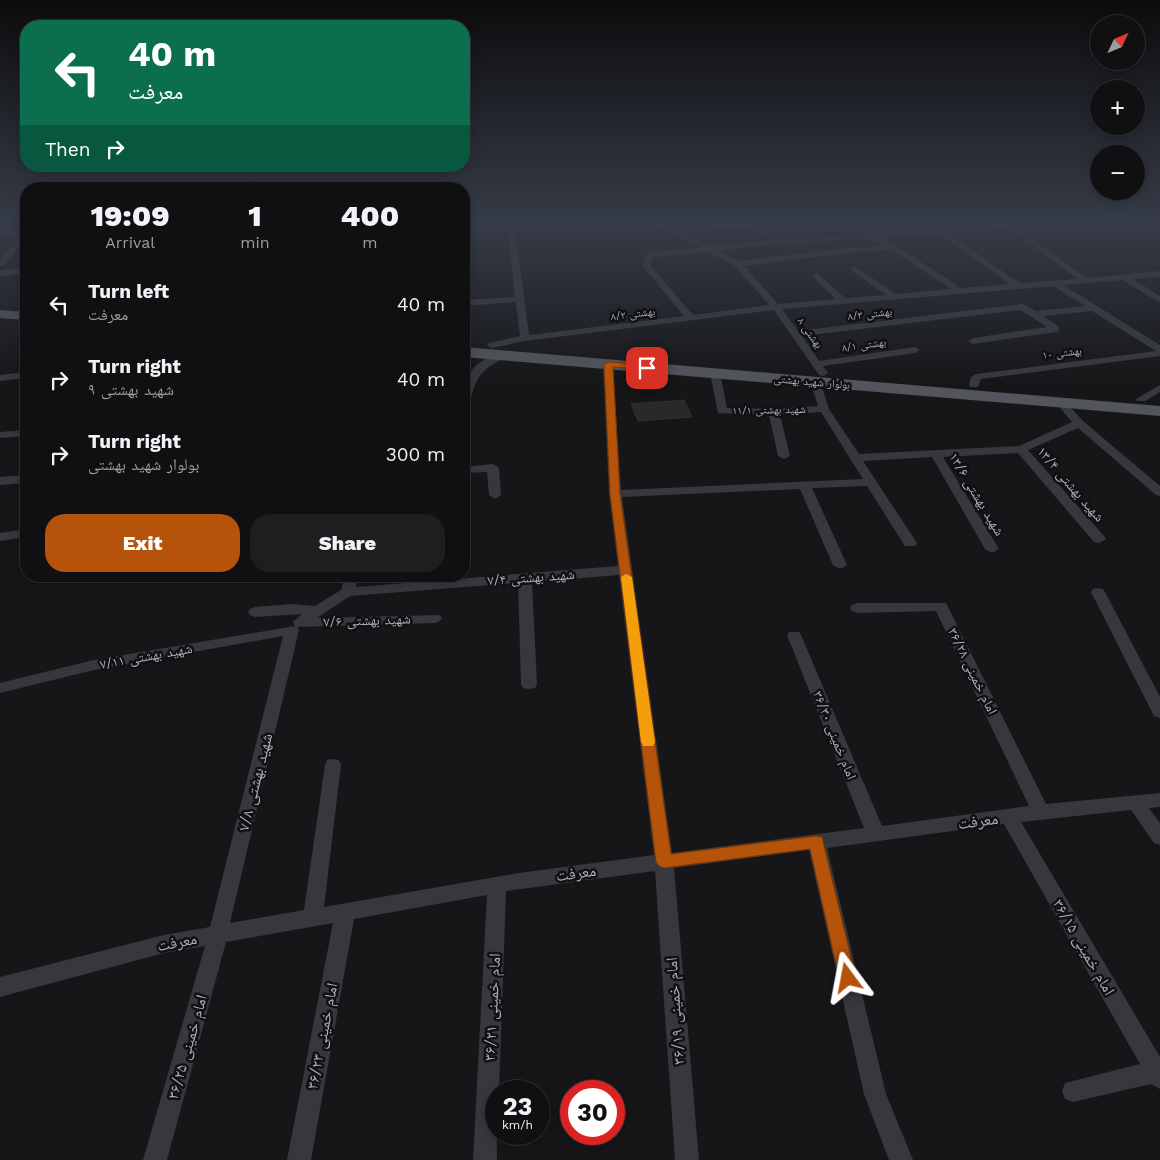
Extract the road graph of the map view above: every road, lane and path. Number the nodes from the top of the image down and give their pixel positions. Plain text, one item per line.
1 (517, 276) edge
2 (656, 276) edge
3 (749, 276) edge
4 (817, 276) dead end
5 (865, 276) edge
6 (938, 276) edge
7 (1004, 276) edge
8 (1080, 276) edge
9 (1134, 276) edge
10 (1124, 277) junction
11 (1085, 280) junction
12 (1054, 283) junction
13 (1018, 286) junction
14 (959, 290) junction
15 (894, 297) junction
16 (520, 299) junction
17 (1160, 300) edge
18 (470, 302) edge
19 (844, 302) junction
20 (0, 306) edge
21 (776, 307) junction
22 (20, 308) edge
23 (1094, 308) junction
24 (0, 314) edge
25 (1034, 314) junction
26 (20, 316) edge
27 (691, 318) junction
28 (795, 334) junction
29 (525, 338) junction
30 (973, 341) dead end
31 (470, 344) edge
32 (497, 350) junction
33 (915, 350) dead end
34 (1160, 350) edge
35 (470, 352) edge
36 (1160, 353) edge
37 (608, 365) junction
38 (819, 373) junction
39 (716, 374) junction
40 (470, 375) edge
41 (20, 376) edge
42 (0, 378) edge
43 (974, 385) junction
44 (1160, 388) edge
45 (1141, 399) junction
46 (1160, 400) edge
47 (1060, 402) junction
48 (824, 409) junction
49 (1160, 411) edge
50 (774, 412) junction
51 (1079, 422) junction
52 (20, 434) edge
53 (0, 436) edge
54 (1021, 449) junction
55 (936, 454) junction
56 (784, 456) dead end
57 (855, 458) junction
58 (470, 470) edge
59 (20, 479) edge
60 (0, 481) edge
61 (870, 482) junction
62 (805, 486) junction
63 (1160, 492) edge
64 (495, 494) dead end
65 (615, 494) junction
66 (20, 534) edge
67 (0, 537) edge
68 (1098, 538) dead end
69 (910, 543) dead end
70 (992, 549) dead end
71 (840, 565) dead end
72 (625, 570) junction
73 (525, 578) junction
74 (350, 582) edge
75 (347, 592) junction
76 (1098, 592) dead end
77 (857, 608) dead end
78 (317, 611) junction
79 (255, 612) dead end
80 (435, 618) dead end
81 (296, 626) junction
82 (794, 635) dead end
83 (529, 684) dead end
84 (4, 687) edge
85 (0, 700) edge
86 (1160, 712) edge
87 (333, 765) dead end
88 (1160, 800) edge
89 (1136, 803) junction
90 (1040, 812) junction
91 (1009, 817) junction
92 (876, 834) junction
93 (1160, 838) edge
94 (816, 842) junction
95 (664, 862) junction
96 (497, 885) junction
97 (345, 912) junction
98 (312, 918) junction
99 (218, 934) junction
100 (0, 987) edge
101 (1159, 1074) edge
102 (1073, 1091) dead end
103 (155, 1160) edge
104 (299, 1160) edge
105 (485, 1160) edge
106 (687, 1160) edge
107 (901, 1160) edge

1 - 16 street
2 - 27 street
3 - 21 street, ۸ بهشتی
4 - 19 street
5 - 15 street
6 - 14 street
7 - 13 street
8 - 11 street
9 - 10 street, بهشتی ۸/۲
10 - 11 street, بهشتی ۸/۲
10 - 17 street
11 - 12 street, بهشتی ۸/۲
12 - 13 street, بهشتی ۸/۲
12 - 23 street
13 - 14 street, بهشتی ۸/۲
14 - 15 street, بهشتی ۸/۲
15 - 19 street, بهشتی ۸/۲
16 - 18 street
16 - 29 street
19 - 21 street, بهشتی ۸/۲
20 - 22 main road
21 - 27 street, بهشتی ۸/۲
21 - 28 street, ۸ بهشتی
23 - 25 street, بهشتی ۸/۳
23 - 34 street
24 - 26 main road
25 - 28 street, بهشتی ۸/۳
25 - 30 street
27 - 29 street, بهشتی ۸/۲
28 - 38 street, ۸ بهشتی
29 - 32 street, بهشتی ۸/۲
31 - 32 main road, بولوار شهید بهشتی
32 - 35 main road, بولوار شهید بهشتی
32 - 37 main road, بولوار شهید بهشتی
32 - 38 main road, بولوار شهید بهشتی
32 - 40 street, بهشتی ۸/۲
33 - 38 street, بهشتی ۸/۱
36 - 43 street, بهشتی ۱۰
37 - 39 main road, بولوار شهید بهشتی
37 - 65 street, امام خمینی ۳۶/۱۹
38 - 39 main road, بولوار شهید بهشتی
38 - 43 main road, بولوار شهید بهشتی
38 - 47 main road, بولوار شهید بهشتی
38 - 48 street, ۸ بهشتی
39 - 50 street, شهید بهشتی ۱۱/۱
41 - 42 street
43 - 45 main road, بولوار شهید بهشتی
44 - 45 street
45 - 46 main road, بولوار شهید بهشتی
47 - 49 main road, بولوار شهید بهشتی
47 - 51 street
48 - 50 street, شهید بهشتی ۱۱/۱
48 - 57 street, ۸ بهشتی
50 - 56 street
51 - 54 street
51 - 63 street
52 - 53 street
54 - 55 street
54 - 68 street, شهید بهشتی ۱۳/۴
55 - 57 street
55 - 70 street, شهید بهشتی ۱۳/۶
57 - 61 street, ۸ بهشتی
58 - 64 street
59 - 60 street
61 - 62 street
61 - 69 street, ۸ بهشتی
62 - 65 street
62 - 71 street
65 - 72 street, امام خمینی ۳۶/۱۹
66 - 67 street
72 - 73 street, شهید بهشتی ۷/۴
72 - 95 street, امام خمینی ۳۶/۱۹
73 - 75 street, شهید بهشتی ۷/۴
73 - 83 street
74 - 75 street
75 - 78 street
76 - 86 street
77 - 90 street, امام خمینی ۳۶/۲۸
78 - 79 street
78 - 81 street
80 - 81 street, شهید بهشتی ۷/۶
81 - 84 street, شهید بهشتی ۷/۱۱
81 - 99 street, شهید بهشتی ۷/۸
82 - 92 street, امام خمینی ۳۶/۳۰
84 - 85 street
87 - 98 street
88 - 89 street, معرفت
89 - 90 street, معرفت
89 - 93 street
90 - 91 street, معرفت
91 - 92 street, معرفت
91 - 101 street, امام خمینی ۳۶/۱۵
92 - 94 street, معرفت
94 - 95 street, معرفت
94 - 107 street
95 - 96 street, معرفت
95 - 106 street, امام خمینی ۳۶/۱۹
96 - 97 street, معرفت
96 - 105 street, امام خمینی ۳۶/۲۱
97 - 98 street, معرفت
97 - 104 street, امام خمینی ۳۶/۲۳
98 - 99 street, معرفت
99 - 100 street, معرفت
99 - 103 street, امام خمینی ۳۶/۲۵
101 - 102 street

